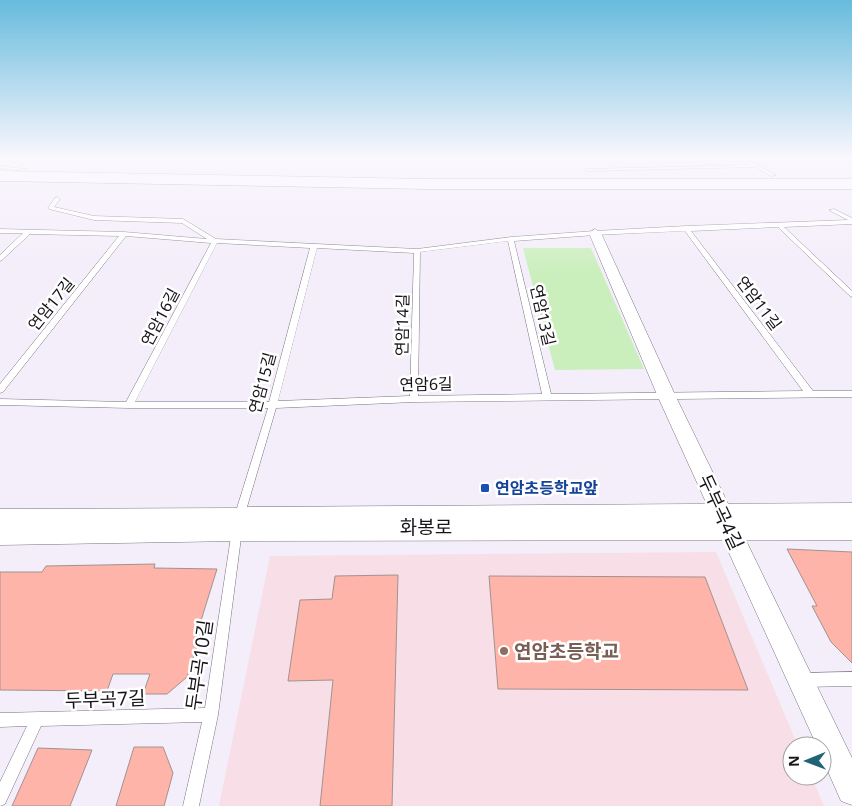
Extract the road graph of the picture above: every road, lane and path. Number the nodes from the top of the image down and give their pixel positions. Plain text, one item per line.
1 (57, 199) dead end
2 (832, 210) dead end
3 (852, 221) edge
4 (781, 226) junction
5 (686, 228) junction
6 (0, 231) edge
7 (27, 232) junction
8 (595, 233) junction
9 (124, 234) junction
10 (512, 239) junction
11 (216, 241) junction
12 (314, 246) junction
13 (417, 251) junction
14 (0, 259) edge
15 (852, 296) edge
16 (0, 390) edge
17 (810, 394) junction
18 (852, 394) edge
19 (548, 397) junction
20 (667, 397) junction
21 (414, 399) junction
22 (0, 402) edge
23 (129, 405) junction
24 (273, 405) junction
25 (852, 508) edge
26 (0, 514) edge
27 (724, 518) junction
28 (239, 519) junction
29 (852, 526) edge
30 (0, 531) edge
31 (852, 679) edge
32 (800, 680) junction
33 (211, 715) junction
34 (0, 720) edge
35 (37, 720) junction
36 (852, 790) edge
37 (0, 799) edge
38 (190, 806) edge

1 - 11 lane
2 - 3 lane
3 - 4 lane
4 - 5 lane
4 - 15 lane
5 - 8 lane
5 - 17 lane, 연암11길
6 - 7 lane
7 - 9 lane
7 - 14 lane
8 - 10 lane
8 - 20 street, 두부곡4길
9 - 11 lane
9 - 16 lane, 연암17길
10 - 13 lane
10 - 19 lane, 연암13길
11 - 12 lane
11 - 23 lane, 연암16길
12 - 13 lane
12 - 24 lane, 연암15길
13 - 21 lane, 연암14길
17 - 18 lane, 연암6길
17 - 20 lane, 연암6길
19 - 20 lane, 연암6길
19 - 21 lane, 연암6길
20 - 27 street, 두부곡4길
21 - 24 lane, 연암6길
22 - 23 lane, 연암6길
23 - 24 lane, 연암6길
24 - 28 lane, 연암15길
25 - 27 lane
26 - 28 lane
27 - 28 street, 화봉로
27 - 29 street, 화봉로
27 - 32 street, 두부곡4길
28 - 30 street, 화봉로
28 - 33 lane, 두부곡10길
31 - 32 lane
32 - 36 street, 두부곡4길
33 - 35 lane, 두부곡7길
33 - 38 lane, 두부곡10길
34 - 35 lane, 두부곡7길
35 - 37 lane

